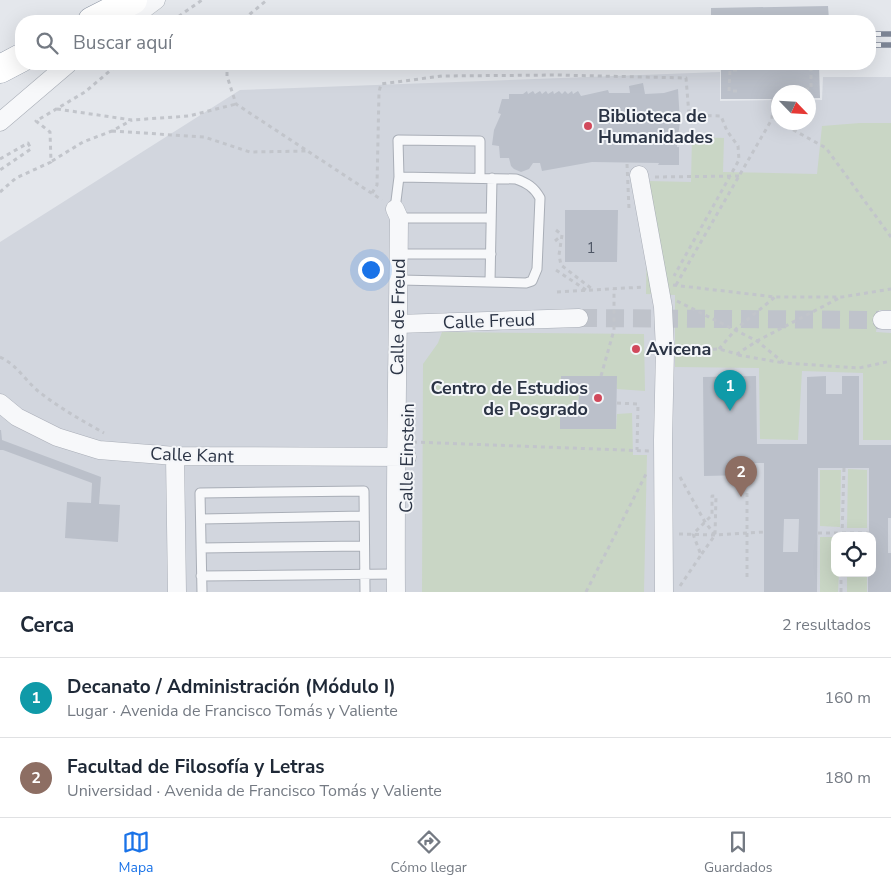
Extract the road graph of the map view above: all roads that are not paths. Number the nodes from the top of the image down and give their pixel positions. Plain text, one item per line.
1 (133, 0) edge
2 (156, 0) edge
3 (104, 15) edge
4 (136, 15) edge
5 (15, 61) edge
6 (0, 69) edge
7 (61, 70) edge
8 (0, 122) edge
9 (635, 172) road end
10 (399, 177) junction
11 (480, 178) junction
12 (492, 178) junction
13 (397, 213) junction
14 (491, 218) junction
15 (400, 254) junction
16 (491, 254) junction
17 (400, 280) junction
18 (490, 282) junction
19 (579, 318) tunnel mouth
20 (404, 324) junction
21 (0, 403) edge
22 (403, 452) junction
23 (175, 456) junction
24 (364, 516) junction
25 (201, 518) junction
26 (364, 546) junction
27 (201, 548) junction
28 (365, 574) junction
29 (396, 574) junction
30 (201, 576) junction
31 (177, 592) edge
32 (202, 592) edge
33 (365, 592) edge
34 (396, 592) edge
35 (407, 592) edge
36 (664, 592) edge

1 - 3 highway
2 - 4 street
5 - 6 highway
7 - 8 street
9 - 36 street
10 - 11 lane
10 - 11 lane
10 - 13 lane
11 - 12 lane
12 - 14 lane
12 - 18 lane
13 - 14 lane
13 - 15 street, Calle de Freud
14 - 16 lane
15 - 16 lane
15 - 17 street, Calle de Freud
16 - 18 lane
17 - 18 lane
17 - 20 street, Calle de Freud
19 - 20 street, Calle Freud
20 - 22 street, Calle de Freud
21 - 23 street, Calle Kant
22 - 23 street, Calle Kant
22 - 29 street, Calle Einstein
22 - 35 street, Calle Einstein
23 - 31 street
24 - 25 lane
24 - 25 lane
24 - 26 lane
25 - 27 lane
26 - 27 lane
26 - 28 lane
27 - 30 lane
28 - 29 lane
28 - 30 lane
28 - 33 lane
29 - 34 street, Calle Einstein
30 - 32 lane

